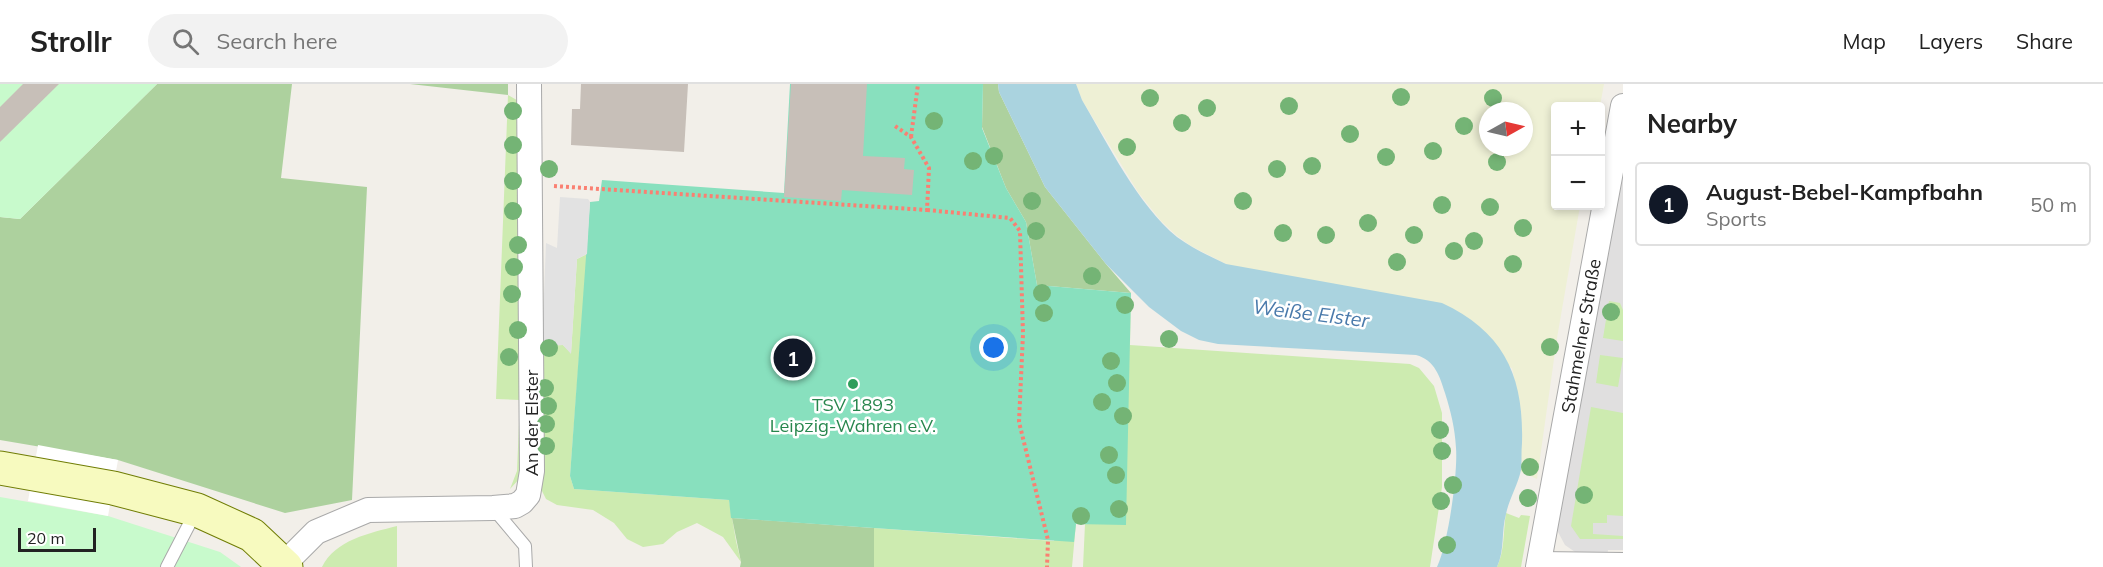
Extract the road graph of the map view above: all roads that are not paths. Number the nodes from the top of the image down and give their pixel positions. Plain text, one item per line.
1 (529, 84) edge
2 (1623, 106) edge
3 (0, 468) edge
4 (493, 508) junction
5 (197, 510) junction
6 (285, 565) edge
7 (1538, 565) edge
8 (1623, 565) edge
9 (167, 567) edge
10 (526, 567) edge

1 - 4 street, An der Elster
2 - 7 street, Stahmelner Straße
3 - 5 main road
4 - 6 street, An der Elster
4 - 10 lane
5 - 6 main road
5 - 9 lane
7 - 8 street

